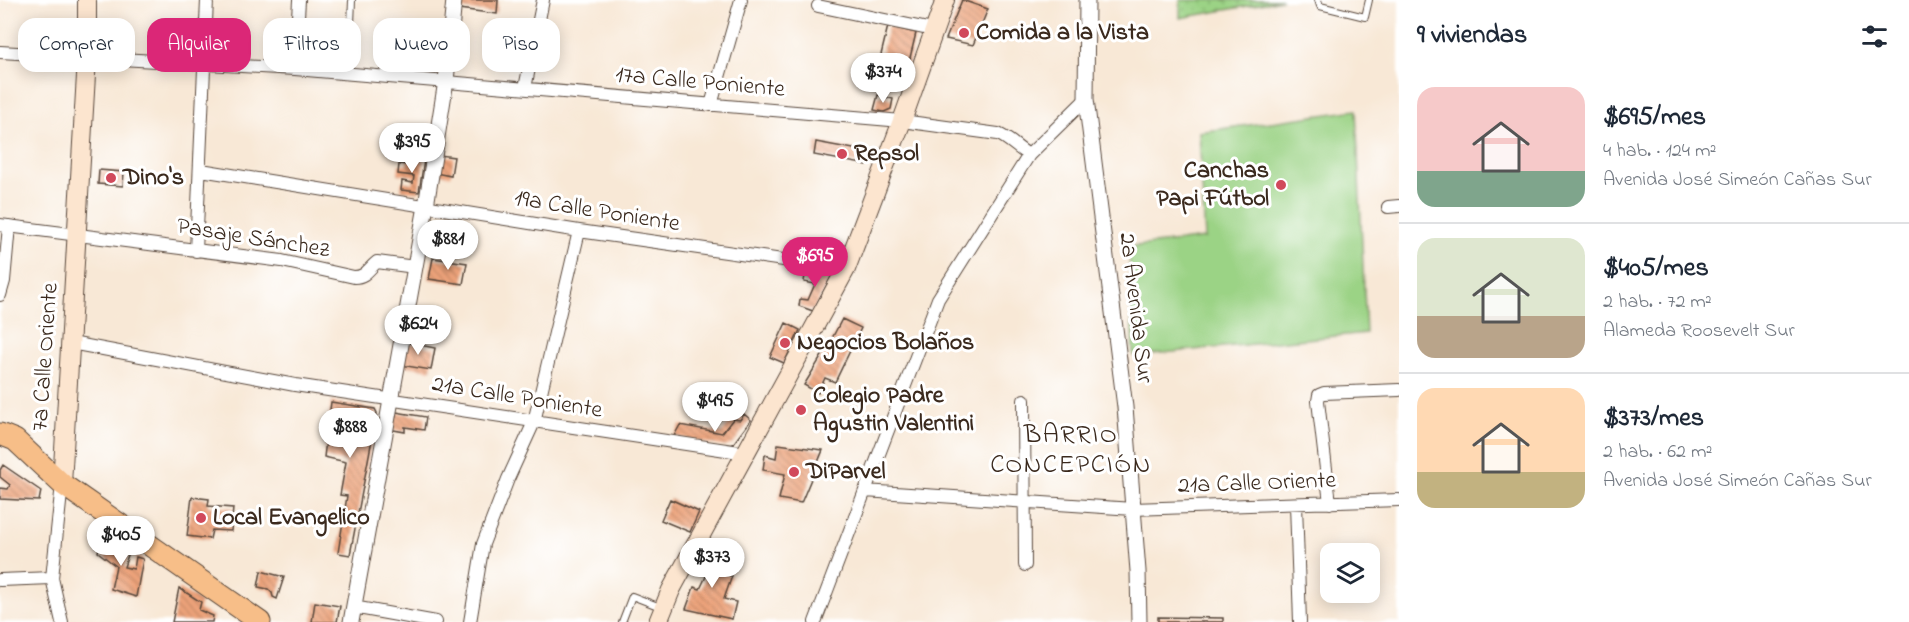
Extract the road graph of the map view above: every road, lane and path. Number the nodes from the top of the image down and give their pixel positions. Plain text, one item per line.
1 (87, 0) edge
2 (207, 0) edge
3 (299, 0) edge
4 (352, 0) edge
5 (454, 0) edge
6 (543, 0) edge
7 (741, 0) edge
8 (945, 0) edge
9 (1087, 0) edge
10 (1318, 0) edge
11 (1369, 0) edge
12 (818, 6) dead end
13 (87, 18) edge
14 (206, 18) edge
15 (298, 18) edge
16 (933, 30) junction
17 (0, 52) edge
18 (18, 53) edge
19 (86, 72) edge
20 (205, 72) edge
21 (336, 72) edge
22 (349, 73) junction
23 (447, 81) junction
24 (525, 88) junction
25 (1086, 99) junction
26 (711, 105) junction
27 (902, 121) junction
28 (1029, 155) junction
29 (201, 170) junction
30 (426, 206) junction
31 (5, 226) edge
32 (579, 231) junction
33 (78, 234) junction
34 (196, 251) junction
35 (415, 267) junction
36 (846, 269) junction
37 (0, 295) edge
38 (71, 343) junction
39 (1399, 390) edge
40 (391, 400) junction
41 (1024, 400) dead end
42 (534, 422) junction
43 (0, 434) edge
44 (746, 453) junction
45 (62, 484) junction
46 (865, 491) junction
47 (1399, 500) edge
48 (1025, 502) junction
49 (1330, 503) junction
50 (1296, 504) junction
51 (1133, 509) junction
52 (1025, 565) dead end
53 (52, 578) junction
54 (0, 580) edge
55 (352, 615) edge
56 (661, 615) edge
57 (63, 622) edge
58 (260, 622) edge
59 (436, 622) edge
60 (470, 622) edge
61 (622, 622) edge
62 (815, 622) edge
63 (1139, 622) edge
64 (1300, 622) edge

1 - 13 main road, 7a Calle Oriente
2 - 14 street
3 - 15 street
4 - 22 lane
5 - 23 street
6 - 24 street
7 - 26 street
8 - 16 main road
9 - 25 street, 2a Avenida Sur
10 - 11 lane
12 - 16 street
16 - 27 main road
17 - 18 street, 17a Calle Poniente
19 - 33 main road, 7a Calle Oriente
20 - 29 street
21 - 22 street, 17a Calle Poniente
22 - 23 street, 17a Calle Poniente
23 - 24 street, 17a Calle Poniente
23 - 30 street
24 - 26 street, 17a Calle Poniente
25 - 28 street
25 - 51 street, 2a Avenida Sur
26 - 27 street, 17a Calle Poniente
27 - 28 street, 17a Calle Poniente
27 - 36 main road
28 - 46 street
29 - 30 street, 19a Calle Poniente
29 - 34 street
30 - 32 street, 19a Calle Poniente
30 - 35 street
31 - 33 street, Pasaje Sánchez
31 - 37 street
32 - 36 street, 19a Calle Poniente
32 - 42 street
33 - 34 street, Pasaje Sánchez
33 - 38 main road, 7a Calle Oriente
34 - 35 street, Pasaje Sánchez
35 - 40 street
36 - 44 main road
38 - 40 street, 21a Calle Poniente
38 - 45 main road, 7a Calle Oriente
39 - 49 street
40 - 42 street, 21a Calle Poniente
40 - 55 street
41 - 48 street
42 - 44 street, 21a Calle Poniente
42 - 60 street
43 - 45 highway
44 - 56 main road
45 - 53 street
45 - 58 highway
46 - 48 street, 21a Calle Oriente
46 - 62 street
47 - 49 street, 21a Calle Oriente
48 - 51 street, 21a Calle Oriente
48 - 52 street
49 - 50 street, 21a Calle Oriente
50 - 51 street, 21a Calle Oriente
50 - 64 street
51 - 63 street, 2a Avenida Sur
53 - 54 street
53 - 57 street
55 - 59 street
56 - 61 lane

